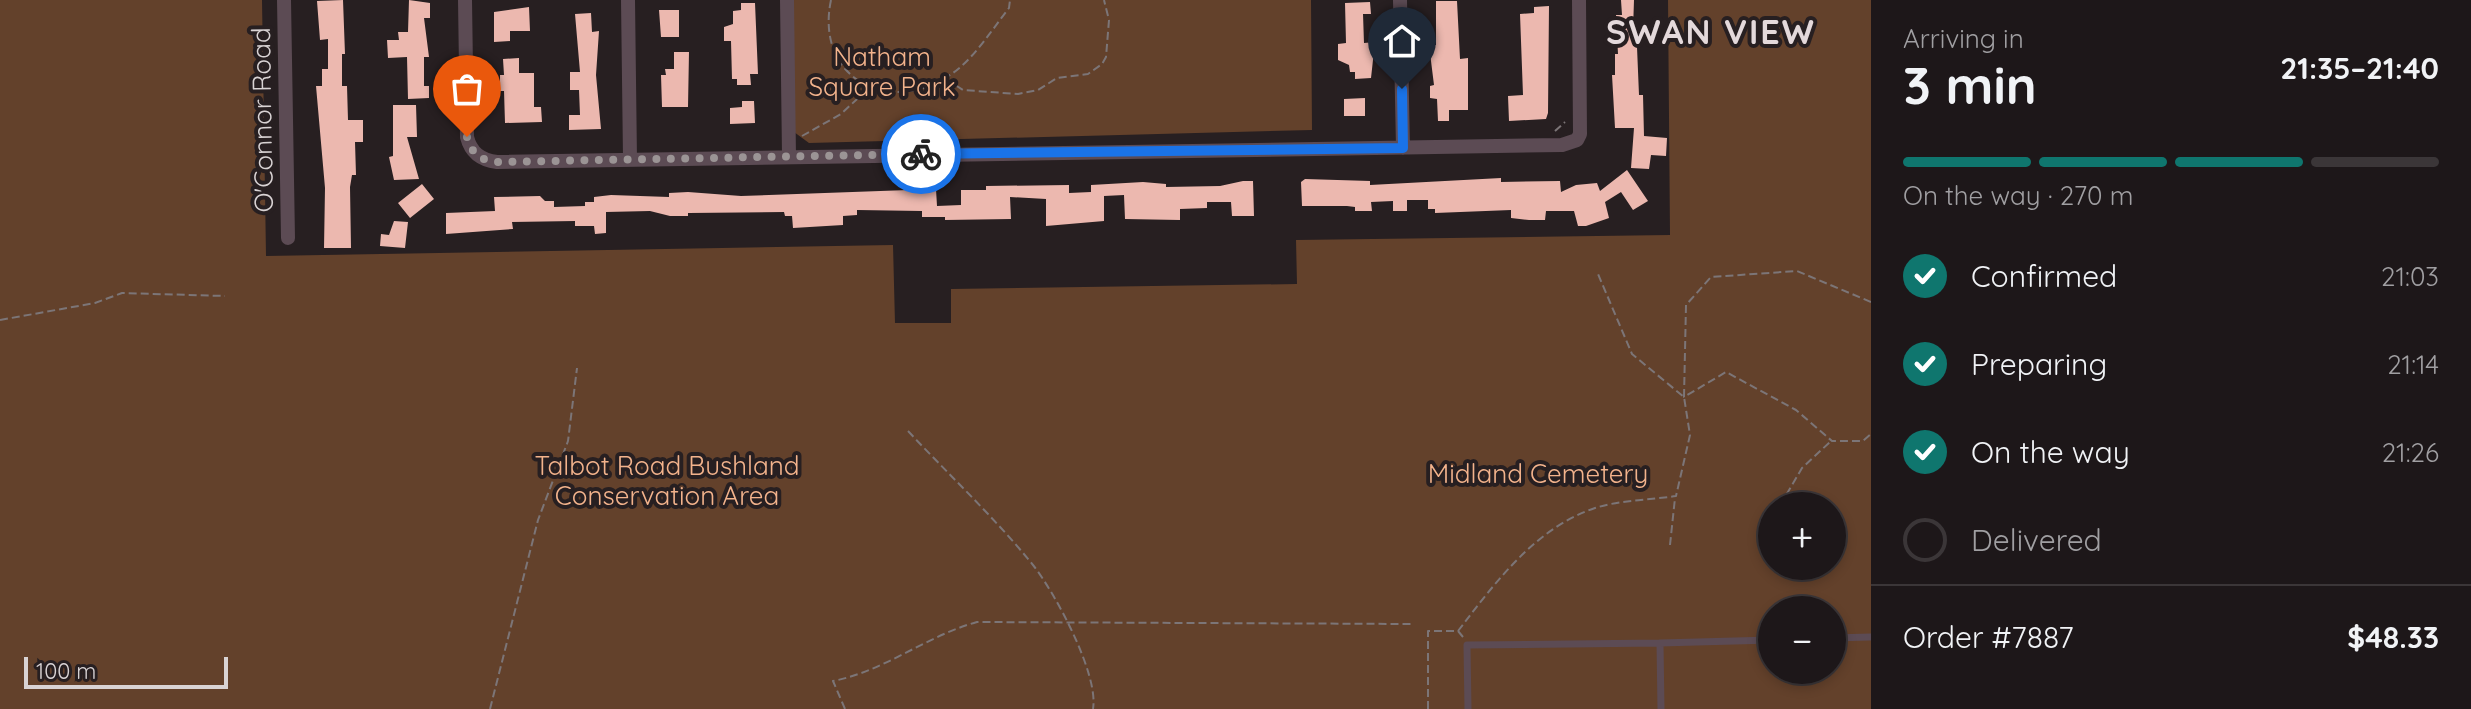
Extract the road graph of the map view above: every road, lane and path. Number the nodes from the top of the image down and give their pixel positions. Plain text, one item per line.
1 (284, 0) edge
2 (465, 0) edge
3 (628, 0) edge
4 (787, 0) edge
5 (831, 0) edge
6 (1010, 0) edge
7 (1104, 0) edge
8 (1400, 0) edge
9 (1579, 0) edge
10 (945, 78) junction
11 (871, 86) junction
12 (1569, 115) dead end
13 (1551, 134) dead end
14 (803, 142) dead end
15 (1403, 148) junction
16 (789, 156) junction
17 (630, 159) junction
18 (288, 238) dead end
19 (1598, 274) dead end
20 (225, 296) dead end
21 (1871, 302) edge
22 (0, 320) edge
23 (577, 368) dead end
24 (1684, 397) junction
25 (908, 431) dead end
26 (1871, 434) edge
27 (1832, 441) junction
28 (1788, 492) edge
29 (1676, 496) junction
30 (1670, 545) dead end
31 (1413, 624) dead end
32 (1067, 625) junction
33 (1458, 631) junction
34 (1871, 637) edge
35 (1846, 638) edge
36 (1758, 640) edge
37 (1660, 643) junction
38 (1467, 645) junction
39 (490, 709) edge
40 (845, 709) edge
41 (1093, 709) edge
42 (1428, 709) edge
43 (1468, 709) edge
44 (1661, 709) edge

1 - 18 street, O'Connor Road
2 - 17 street
3 - 17 street
4 - 16 street
5 - 11 path
6 - 10 path
7 - 10 path
8 - 15 street
9 - 15 street
10 - 11 path
11 - 14 path
12 - 13 path
15 - 16 street
16 - 17 street
19 - 24 path
20 - 22 path
21 - 24 path
23 - 39 path
24 - 27 path
24 - 29 path
25 - 32 path
26 - 27 path
27 - 28 path
29 - 30 path
29 - 33 path
31 - 32 path
32 - 40 path
32 - 41 path
33 - 38 path
33 - 42 path
34 - 35 lane
36 - 37 lane
37 - 38 lane
37 - 44 lane
38 - 43 lane

